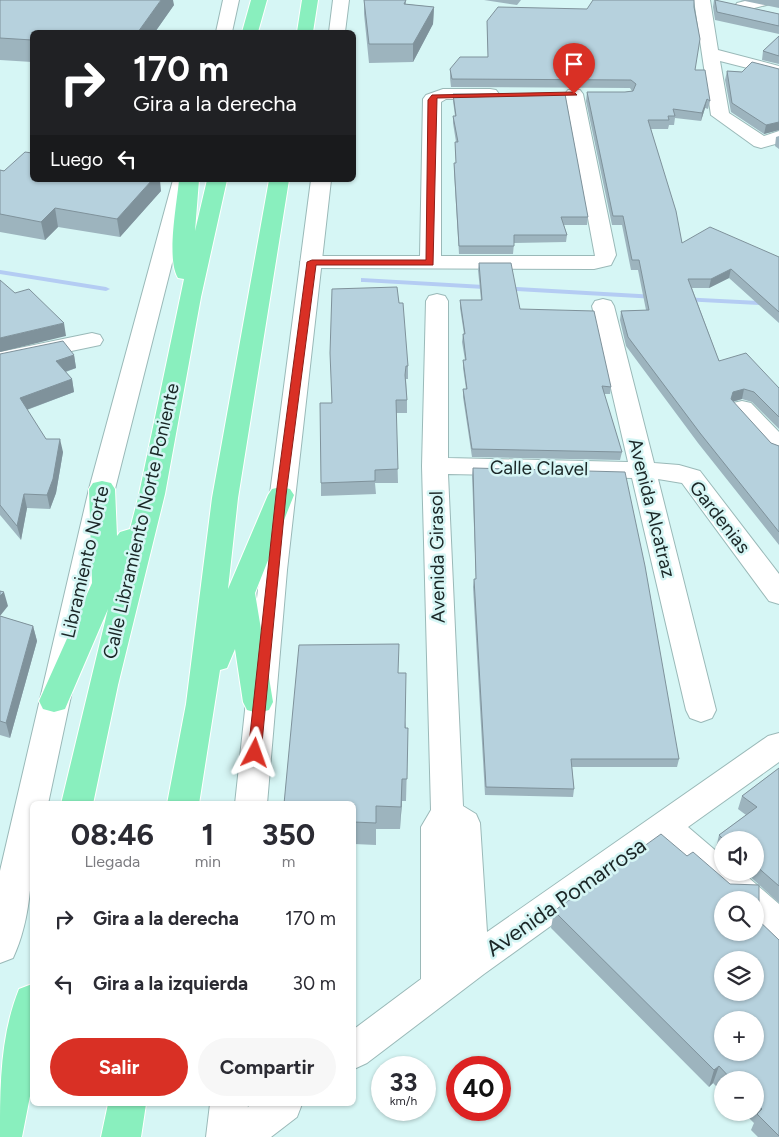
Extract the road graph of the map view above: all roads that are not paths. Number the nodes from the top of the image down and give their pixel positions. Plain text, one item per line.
1 (231, 0) edge
2 (259, 0) edge
3 (310, 0) edge
4 (341, 0) edge
5 (769, 0) edge
6 (714, 1) edge
7 (743, 6) junction
8 (779, 15) edge
9 (224, 30) edge
10 (251, 30) edge
11 (305, 30) edge
12 (337, 30) edge
13 (709, 53) junction
14 (779, 72) edge
15 (509, 94) edge
16 (575, 94) dead end
17 (779, 137) edge
18 (182, 182) edge
19 (189, 182) edge
20 (217, 182) edge
21 (279, 182) edge
22 (321, 182) edge
23 (312, 254) junction
24 (429, 255) junction
25 (190, 297) junction
26 (437, 301) dead end
27 (603, 306) dead end
28 (92, 340) dead end
29 (0, 359) edge
30 (742, 408) edge
31 (779, 446) edge
32 (435, 466) junction
33 (643, 470) junction
34 (102, 489) junction
35 (152, 494) junction
36 (281, 495) junction
37 (225, 498) junction
38 (106, 584) junction
39 (241, 592) junction
40 (779, 594) edge
41 (103, 686) junction
42 (54, 701) junction
43 (258, 702) junction
44 (201, 704) junction
45 (701, 710) dead end
46 (779, 745) edge
47 (32, 801) edge
48 (77, 801) edge
49 (184, 801) edge
50 (251, 801) edge
51 (30, 810) edge
52 (447, 813) junction
53 (665, 827) junction
54 (740, 891) edge
55 (764, 912) edge
56 (779, 925) edge
57 (0, 947) edge
58 (471, 963) junction
59 (439, 987) junction
60 (30, 1010) edge
61 (356, 1049) edge
62 (127, 1106) edge
63 (229, 1106) edge
64 (280, 1106) edge
65 (2, 1137) edge
66 (121, 1137) edge
67 (226, 1137) edge
68 (239, 1137) edge

1 - 9 street
2 - 10 highway
3 - 11 highway
4 - 12 street
5 - 7 street
6 - 7 street
6 - 13 street
7 - 8 street
13 - 14 street
13 - 17 street
15 - 24 street
16 - 24 street
18 - 34 street, Libramiento Norte
19 - 25 highway
20 - 25 highway, Calle Libramiento Norte Poniente
21 - 37 highway
22 - 23 street
23 - 24 street
23 - 36 street
25 - 35 highway, Calle Libramiento Norte Poniente
26 - 32 street, Avenida Girasol
27 - 33 street, Avenida Alcatraz
28 - 29 street
30 - 31 street
32 - 33 street, Calle Clavel
32 - 52 street, Avenida Girasol
33 - 40 street, Gardenias
33 - 45 street, Avenida Alcatraz
34 - 38 highway
34 - 42 street, Libramiento Norte
35 - 38 highway
35 - 41 highway, Calle Libramiento Norte Poniente
36 - 39 highway
36 - 43 street
37 - 39 highway
37 - 44 highway
38 - 41 highway
38 - 42 highway
39 - 43 highway
39 - 44 highway
41 - 48 highway, Calle Libramiento Norte Poniente
42 - 47 street, Libramiento Norte
43 - 50 street
44 - 49 highway
46 - 53 street, Avenida Pomarrosa
51 - 57 street, Libramiento Norte
52 - 58 street
52 - 59 street, Avenida Girasol
53 - 54 street
53 - 58 street, Avenida Pomarrosa
55 - 56 street
58 - 59 street, Avenida Pomarrosa
59 - 61 street, Avenida Pomarrosa
60 - 65 highway
62 - 66 highway
63 - 67 street
64 - 68 street

